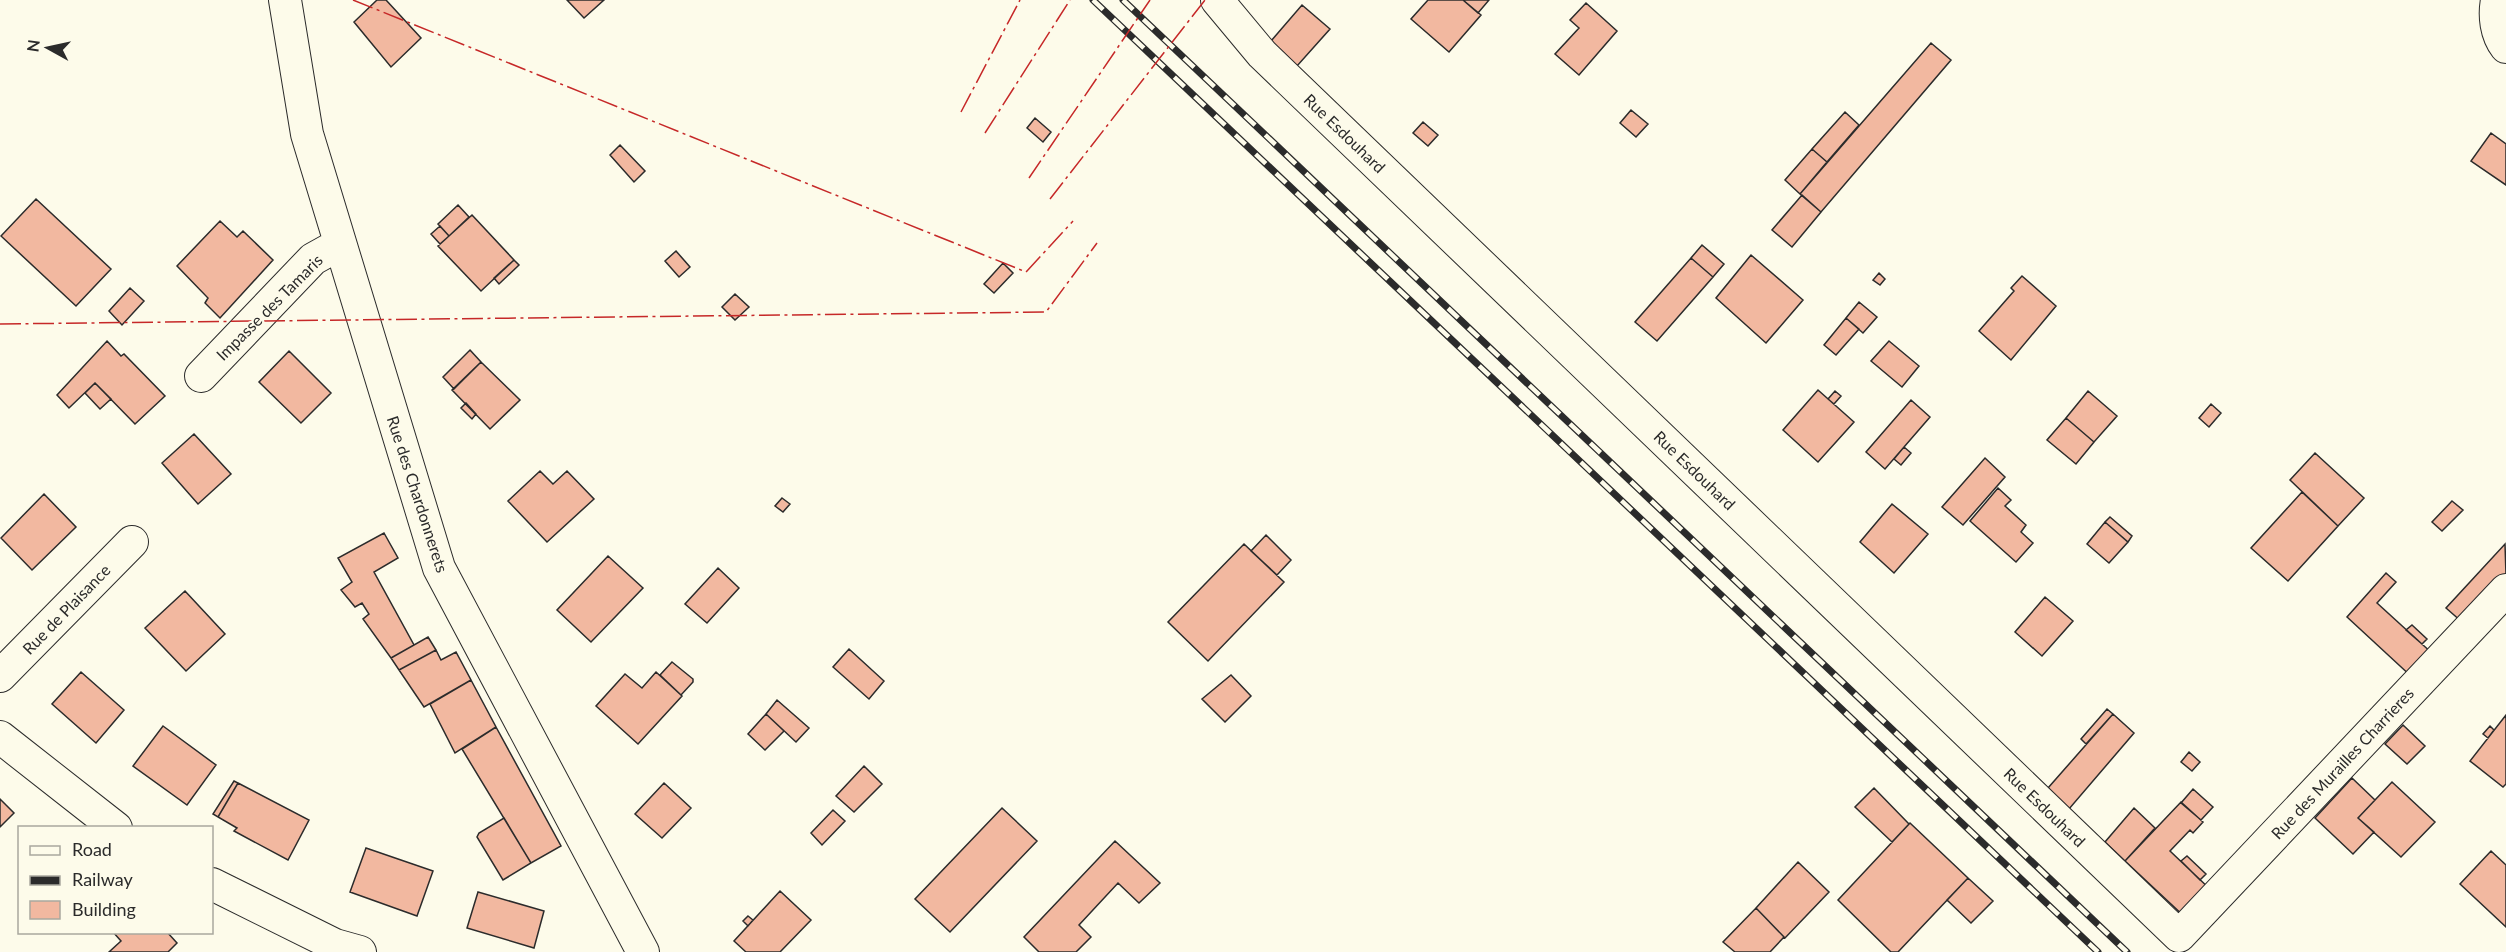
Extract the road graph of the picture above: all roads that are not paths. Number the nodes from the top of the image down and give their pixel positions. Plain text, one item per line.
1 (285, 0) edge
2 (1216, 0) edge
3 (2497, 0) edge
4 (2506, 47) edge
5 (340, 244) junction
6 (201, 376) dead end
7 (132, 542) dead end
8 (2506, 590) edge
9 (0, 676) edge
10 (0, 737) edge
11 (113, 826) edge
12 (213, 884) edge
13 (2179, 936) joint
14 (360, 952) edge
15 (643, 952) edge

1 - 5 street, Rue des Chardonnerets
2 - 13 street, Rue Esdouhard
3 - 4 street
5 - 6 street, Impasse des Tamaris
5 - 15 street, Rue des Chardonnerets
7 - 9 street, Rue de Plaisance
8 - 13 street, Rue des Murailles Charrieres
10 - 11 street
12 - 14 street

